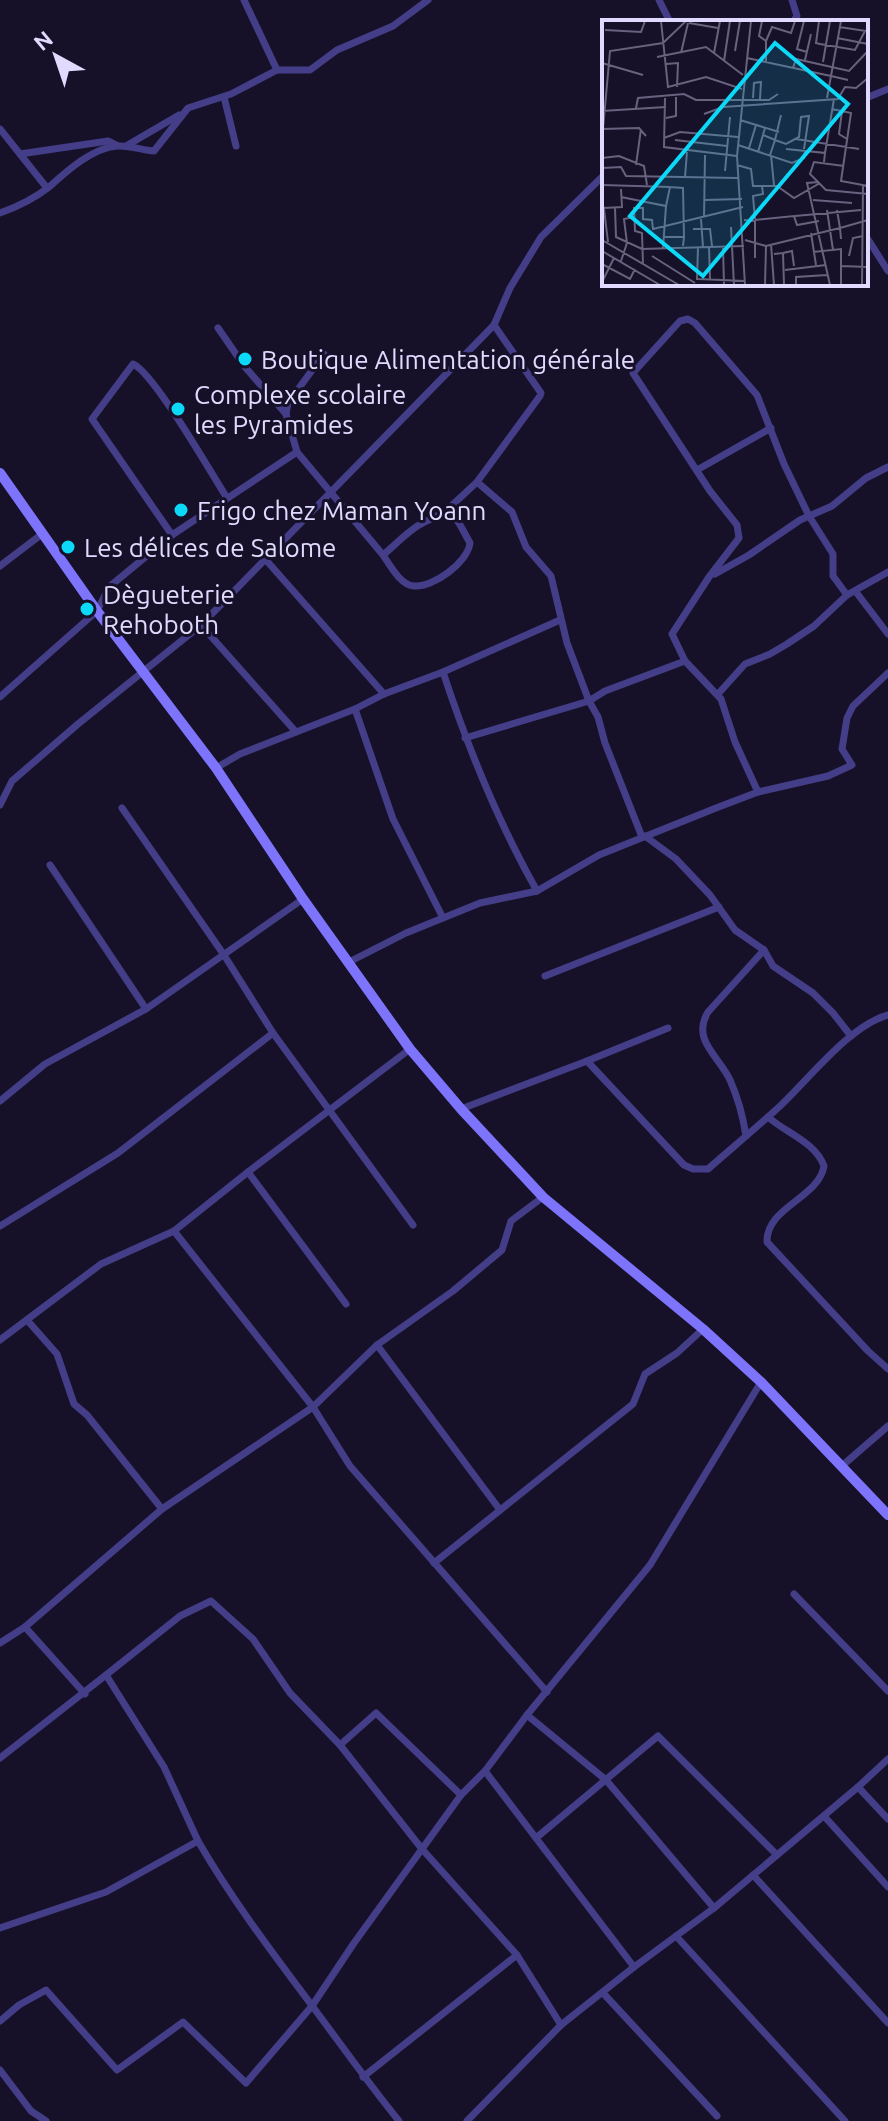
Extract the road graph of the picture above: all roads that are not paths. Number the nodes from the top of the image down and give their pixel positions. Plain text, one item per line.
1 (244, 0) edge
2 (428, 0) edge
3 (659, 0) edge
4 (792, 0) edge
5 (669, 20) edge
6 (794, 20) edge
7 (277, 70) junction
8 (888, 89) edge
9 (224, 97) junction
10 (868, 97) edge
11 (184, 112) junction
12 (0, 129) edge
13 (123, 146) junction
14 (236, 146) dead end
15 (20, 154) junction
16 (602, 177) edge
17 (47, 188) junction
18 (0, 213) edge
19 (868, 239) edge
20 (888, 271) edge
21 (494, 325) junction
22 (218, 328) dead end
23 (324, 354) dead end
24 (286, 414) junction
25 (771, 428) junction
26 (297, 452) junction
27 (888, 467) edge
28 (697, 470) junction
29 (0, 473) edge
30 (477, 482) junction
31 (330, 494) junction
32 (227, 498) junction
33 (448, 509) junction
34 (809, 516) junction
35 (42, 534) junction
36 (172, 535) junction
37 (383, 555) junction
38 (266, 560) junction
39 (0, 566) edge
40 (888, 572) edge
41 (709, 577) junction
42 (856, 592) junction
43 (847, 595) junction
44 (97, 611) junction
45 (560, 620) junction
46 (201, 625) junction
47 (888, 634) edge
48 (685, 661) junction
49 (145, 672) junction
50 (443, 672) junction
51 (888, 673) edge
52 (384, 694) junction
53 (718, 694) junction
54 (0, 697) edge
55 (589, 701) junction
56 (355, 709) junction
57 (296, 732) junction
58 (465, 738) junction
59 (216, 768) junction
60 (758, 792) junction
61 (0, 805) edge
62 (122, 808) dead end
63 (644, 836) junction
64 (50, 865) dead end
65 (537, 891) junction
66 (303, 899) junction
67 (719, 907) junction
68 (443, 918) junction
69 (764, 950) junction
70 (224, 955) junction
71 (349, 962) junction
72 (545, 976) dead end
73 (146, 1009) junction
74 (888, 1015) edge
75 (668, 1028) dead end
76 (273, 1033) junction
77 (851, 1036) junction
78 (410, 1049) junction
79 (587, 1061) junction
80 (0, 1101) edge
81 (461, 1109) junction
82 (329, 1111) junction
83 (768, 1117) junction
84 (746, 1136) junction
85 (248, 1172) junction
86 (543, 1197) junction
87 (413, 1225) dead end
88 (0, 1226) edge
89 (174, 1231) junction
90 (346, 1304) dead end
91 (27, 1320) junction
92 (703, 1329) junction
93 (0, 1340) edge
94 (377, 1345) junction
95 (888, 1369) edge
96 (761, 1382) junction
97 (313, 1407) junction
98 (888, 1426) edge
99 (843, 1465) junction
100 (162, 1509) junction
101 (500, 1510) junction
102 (888, 1515) edge
103 (434, 1563) junction
104 (794, 1594) dead end
105 (25, 1627) junction
106 (0, 1643) edge
107 (106, 1675) junction
108 (888, 1691) edge
109 (547, 1692) junction
110 (85, 1694) junction
111 (527, 1715) junction
112 (340, 1745) junction
113 (0, 1758) edge
114 (888, 1759) edge
115 (485, 1771) junction
116 (606, 1780) junction
117 (858, 1787) junction
118 (461, 1795) junction
119 (824, 1816) junction
120 (888, 1819) edge
121 (536, 1838) junction
122 (198, 1841) junction
123 (422, 1849) junction
124 (777, 1855) junction
125 (753, 1875) junction
126 (888, 1887) edge
127 (714, 1908) junction
128 (0, 1928) edge
129 (676, 1936) junction
130 (517, 1955) junction
131 (634, 1967) junction
132 (603, 1993) junction
133 (312, 2006) junction
134 (0, 2021) edge
135 (888, 2023) edge
136 (561, 2025) junction
137 (0, 2070) edge
138 (363, 2077) junction
139 (31, 2111) junction
140 (717, 2116) dead end
141 (24, 2121) edge
142 (46, 2121) edge
143 (399, 2121) edge
144 (467, 2121) edge
145 (845, 2121) edge

1 - 7 street
2 - 7 street
3 - 5 street
4 - 6 street
7 - 9 street
8 - 10 street
9 - 11 street
9 - 14 street
11 - 13 street
11 - 13 street
12 - 15 street
13 - 15 street
13 - 17 street
15 - 17 street
16 - 21 street
17 - 18 street
19 - 20 street
21 - 30 street
21 - 31 street
22 - 24 street
23 - 24 street
24 - 26 street
25 - 28 street
25 - 28 street
25 - 34 street
26 - 31 street
26 - 32 street
27 - 34 street
28 - 41 street
29 - 35 street
30 - 33 street
30 - 45 street
31 - 37 street
31 - 38 street
32 - 36 street
32 - 36 street
33 - 37 street
33 - 37 street
34 - 41 street
34 - 43 street
35 - 39 street
35 - 44 street
36 - 44 street
38 - 46 street
38 - 52 street
40 - 42 street
41 - 48 street
42 - 43 street
42 - 47 street
43 - 53 street
44 - 49 street
44 - 54 street
45 - 50 street
45 - 55 street
46 - 49 street
46 - 57 street
48 - 53 street
48 - 55 street
49 - 59 street
49 - 61 street
50 - 52 street
50 - 58 street
51 - 60 street
52 - 56 street
53 - 60 street
55 - 58 street
55 - 63 street
56 - 57 street
56 - 68 street
57 - 59 street
58 - 65 street
59 - 66 street
60 - 63 street
62 - 70 street
63 - 65 street
63 - 67 street
64 - 73 street
65 - 68 street
66 - 70 street
66 - 71 street
67 - 69 street
67 - 72 street
68 - 71 street
69 - 77 street
69 - 84 street
70 - 73 street
70 - 76 street
71 - 78 street
73 - 80 street
74 - 77 street
75 - 79 street
76 - 82 street
76 - 88 street
77 - 83 street
78 - 81 street
78 - 82 street
79 - 81 street
79 - 84 street
81 - 86 street
82 - 85 street
82 - 87 street
83 - 84 street
83 - 95 street
85 - 89 street
85 - 90 street
86 - 92 street
86 - 94 street
89 - 91 street
89 - 97 street
91 - 93 street
91 - 100 street
92 - 96 street
92 - 101 street
94 - 97 street
94 - 101 street
96 - 99 street
96 - 109 street
97 - 100 street
97 - 103 street
98 - 99 street
99 - 102 street
100 - 105 street
101 - 103 street
103 - 109 street
104 - 108 street
105 - 106 street
105 - 110 street
107 - 110 street
107 - 112 street
107 - 122 street
109 - 111 street
110 - 113 street
111 - 115 street
111 - 116 street
112 - 118 street
112 - 123 street
114 - 117 street
115 - 118 street
115 - 121 street
116 - 121 street
116 - 124 street
116 - 127 street
117 - 119 street
117 - 120 street
118 - 123 street
119 - 124 street
119 - 126 street
121 - 131 street
122 - 128 street
122 - 133 street
123 - 130 street
123 - 133 street
124 - 125 street
125 - 127 street
125 - 135 street
127 - 129 street
129 - 131 street
129 - 145 street
130 - 136 street
130 - 138 street
131 - 132 street
132 - 136 street
132 - 140 street
133 - 134 street
133 - 138 street
136 - 144 street
137 - 139 street
138 - 143 street
139 - 141 street
139 - 142 street

